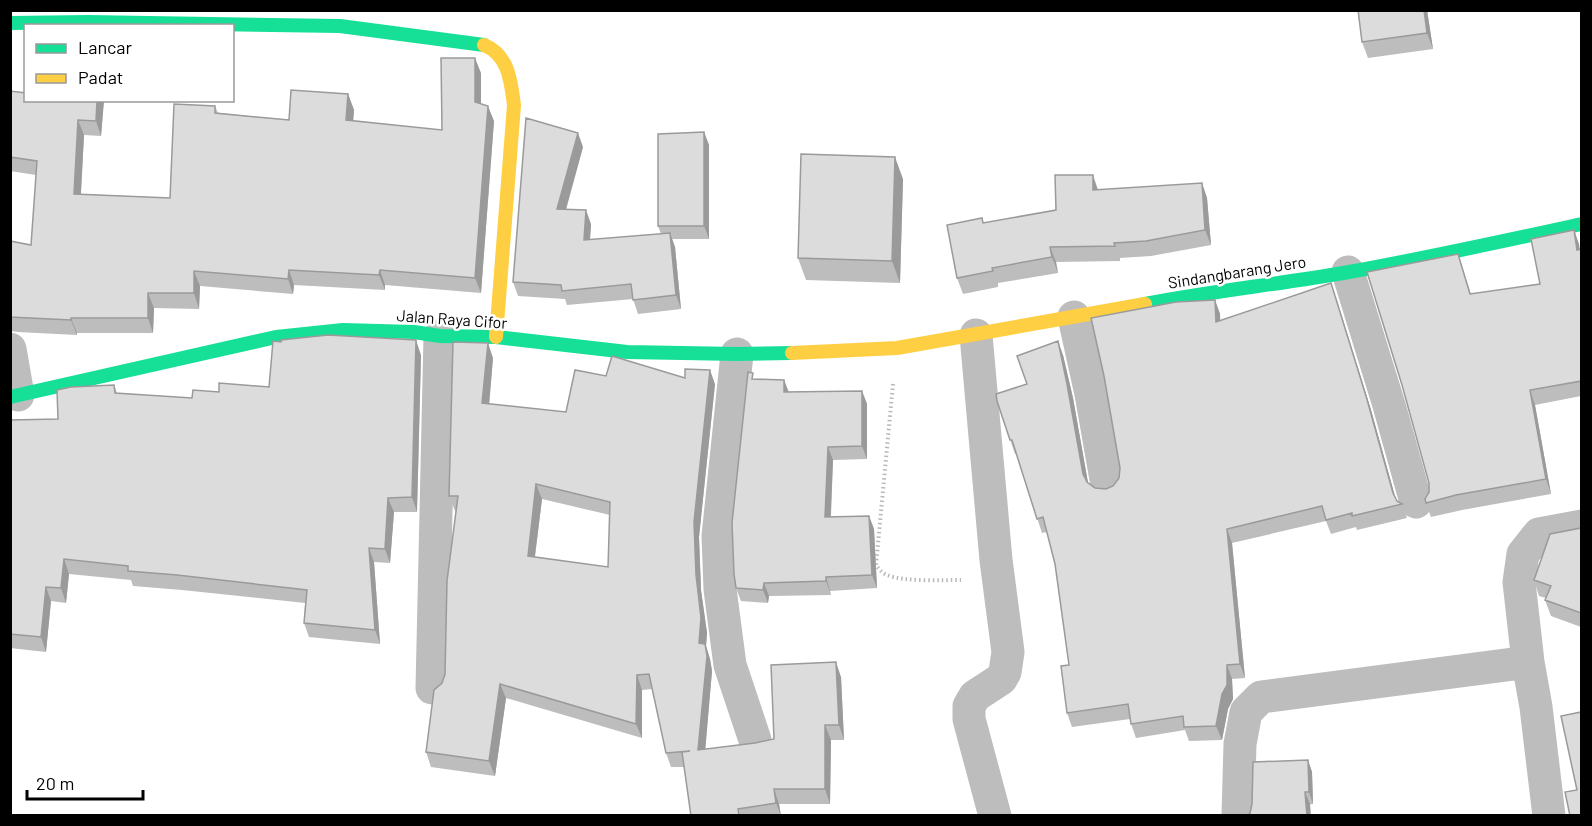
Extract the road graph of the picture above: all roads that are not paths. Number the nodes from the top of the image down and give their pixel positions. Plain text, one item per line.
1 (10, 23) edge
2 (1581, 224) edge
3 (1348, 272) junction
4 (1074, 317) junction
5 (976, 335) junction
6 (440, 336) junction
7 (496, 337) junction
8 (897, 348) joint
9 (10, 349) edge
10 (737, 354) junction
11 (14, 396) edge
12 (1107, 485) dead end
13 (1416, 502) dead end
14 (1581, 526) edge
15 (1528, 662) junction
16 (432, 688) edge
17 (755, 740) edge
18 (995, 816) edge
19 (1238, 816) edge
20 (1549, 816) edge

1 - 7 street
2 - 3 street, Sindangbarang Jero
3 - 4 street, Sindangbarang Jero
3 - 13 street
4 - 5 street, Sindangbarang Jero
4 - 12 street
5 - 8 street, Sindangbarang Jero
5 - 18 street
6 - 7 street, Jalan Raya Cifor
6 - 11 street, Jalan Raya Cifor
6 - 16 street
7 - 10 street, Jalan Raya Cifor
8 - 10 street, Jalan Raya Cifor
9 - 11 street
10 - 17 street
14 - 15 street
15 - 19 street
15 - 20 street

